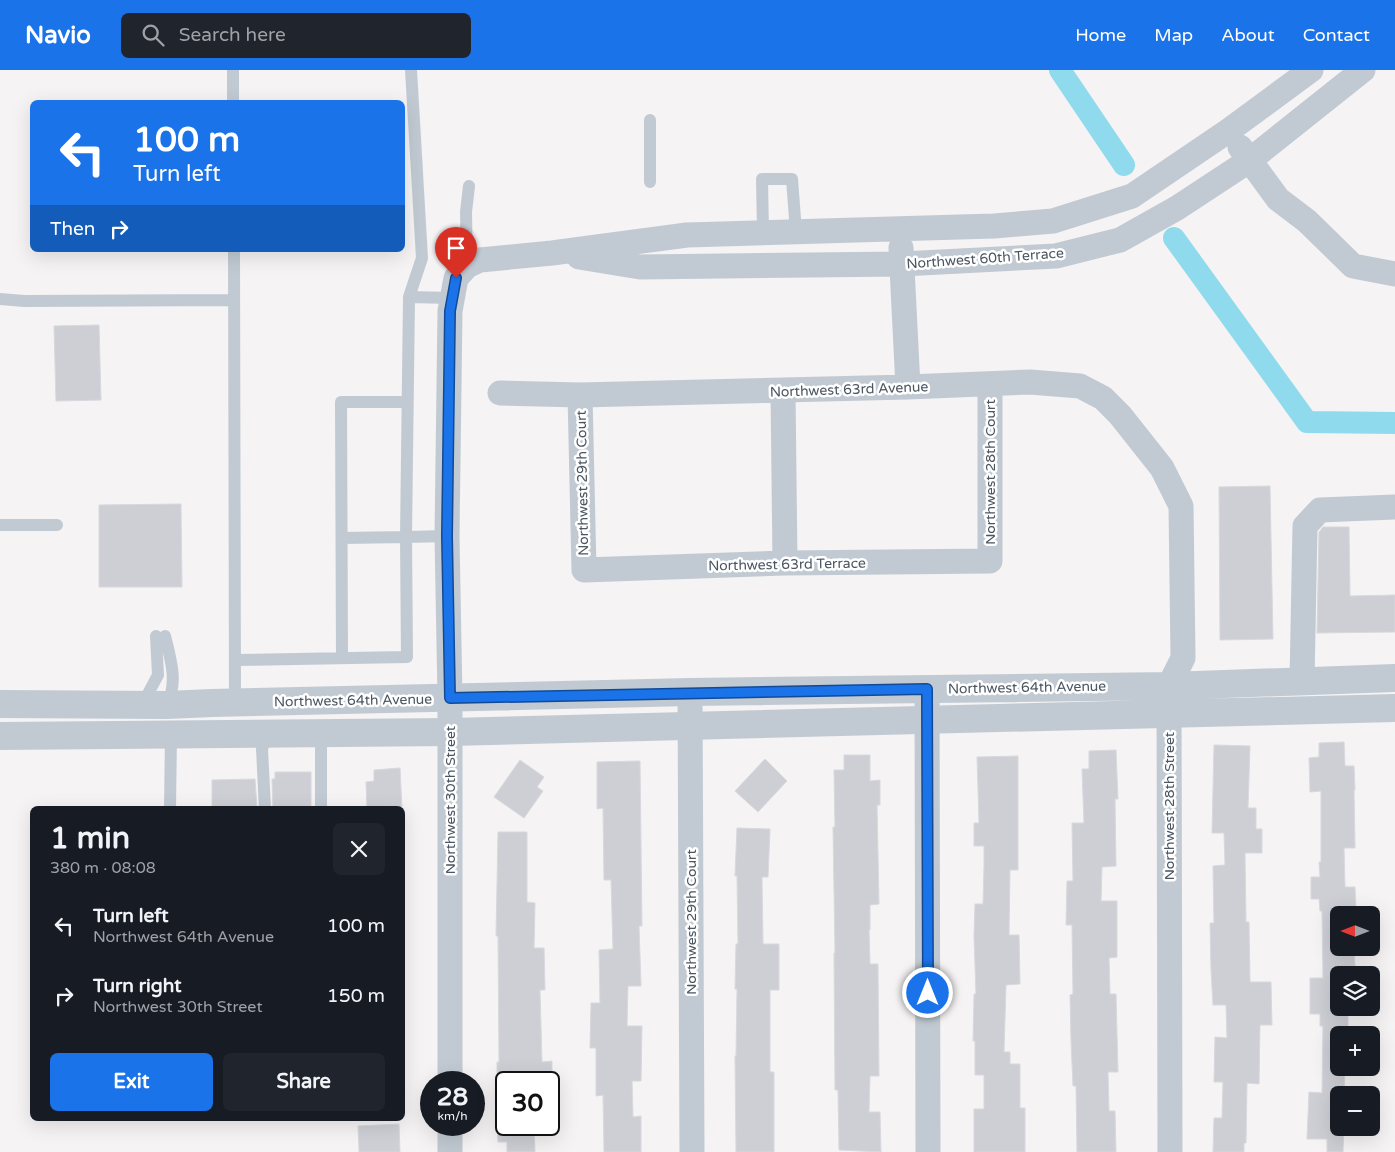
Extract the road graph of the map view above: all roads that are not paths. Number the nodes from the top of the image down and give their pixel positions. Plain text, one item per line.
1 (234, 70) edge
2 (411, 70) edge
3 (1311, 70) edge
4 (1362, 70) edge
5 (234, 100) edge
6 (650, 120) dead end
7 (1228, 131) junction
8 (1250, 160) junction
9 (650, 182) dead end
10 (469, 186) dead end
11 (901, 229) junction
12 (796, 232) junction
13 (763, 233) junction
14 (234, 252) edge
15 (552, 253) junction
16 (902, 264) junction
17 (795, 265) junction
18 (1395, 274) edge
19 (458, 281) junction
20 (409, 297) junction
21 (0, 299) edge
22 (234, 300) junction
23 (990, 384) junction
24 (908, 387) junction
25 (783, 390) junction
26 (500, 393) dead end
27 (580, 395) junction
28 (407, 402) junction
29 (1162, 468) joint
30 (1395, 507) edge
31 (0, 525) edge
32 (57, 525) dead end
33 (447, 536) junction
34 (406, 537) junction
35 (342, 538) junction
36 (990, 561) joint
37 (785, 563) junction
38 (584, 570) joint
39 (342, 658) junction
40 (235, 660) junction
41 (1395, 678) edge
42 (1302, 681) junction
43 (1169, 686) junction
44 (927, 689) junction
45 (690, 692) junction
46 (450, 698) junction
47 (223, 702) junction
48 (0, 704) edge
49 (154, 705) junction
50 (1395, 708) edge
51 (1169, 713) junction
52 (927, 719) junction
53 (690, 726) junction
54 (450, 732) junction
55 (321, 733) junction
56 (172, 734) junction
57 (267, 734) junction
58 (133, 735) junction
59 (0, 736) edge
60 (170, 806) edge
61 (265, 806) edge
62 (321, 806) edge
63 (450, 1071) edge
64 (450, 1136) edge
65 (450, 1152) edge
66 (692, 1152) edge
67 (928, 1152) edge
68 (1170, 1152) edge

1 - 5 lane
2 - 20 lane
3 - 7 street, Northwest 60th Terrace
4 - 8 street, Northwest 60th Terrace
6 - 9 lane
7 - 8 street
7 - 11 street, Northwest 60th Terrace
8 - 16 street, Northwest 60th Terrace
8 - 18 street
10 - 19 lane
11 - 12 street, Northwest 60th Terrace
11 - 16 street
12 - 13 street, Northwest 60th Terrace
12 - 13 lane
12 - 17 street
13 - 15 street, Northwest 60th Terrace
14 - 22 lane
15 - 17 street, Northwest 60th Terrace
15 - 19 street, Northwest 60th Terrace
16 - 17 street, Northwest 60th Terrace
16 - 24 street
19 - 20 lane
19 - 33 street, Northwest 30th Street
20 - 28 lane
21 - 22 lane
22 - 40 lane
23 - 24 street, Northwest 63rd Avenue
23 - 29 street, Northwest 63rd Avenue
23 - 36 street, Northwest 28th Court
24 - 25 street, Northwest 63rd Avenue
25 - 27 street, Northwest 63rd Avenue
25 - 37 street
26 - 27 street, Northwest 63rd Avenue
27 - 38 street, Northwest 29th Court
28 - 34 lane
28 - 35 lane
29 - 43 street, Northwest 28th Street
30 - 42 street
31 - 32 lane
33 - 34 lane
33 - 46 street, Northwest 30th Street
34 - 35 lane
34 - 39 lane
35 - 39 lane
36 - 37 street, Northwest 63rd Terrace
37 - 38 street, Northwest 63rd Terrace
39 - 40 lane
40 - 47 lane
41 - 42 street, Northwest 64th Avenue
42 - 43 street, Northwest 64th Avenue
43 - 44 street, Northwest 64th Avenue
43 - 51 street, Northwest 28th Street
44 - 45 street, Northwest 64th Avenue
44 - 52 street
45 - 46 street, Northwest 64th Avenue
45 - 53 street, Northwest 29th Court
46 - 47 street, Northwest 64th Avenue
46 - 54 street, Northwest 30th Street
47 - 49 street, Northwest 64th Avenue
47 - 56 street
48 - 49 street, Northwest 64th Avenue
49 - 49 lane
49 - 58 street
50 - 51 street
51 - 52 street
51 - 68 street, Northwest 28th Street
52 - 53 street
52 - 67 street
53 - 54 street
53 - 66 street, Northwest 29th Court
54 - 55 street
54 - 63 street, Northwest 30th Street
55 - 57 street
55 - 62 lane
56 - 57 street
56 - 58 street
56 - 60 lane
57 - 61 lane
58 - 59 street
64 - 65 street

